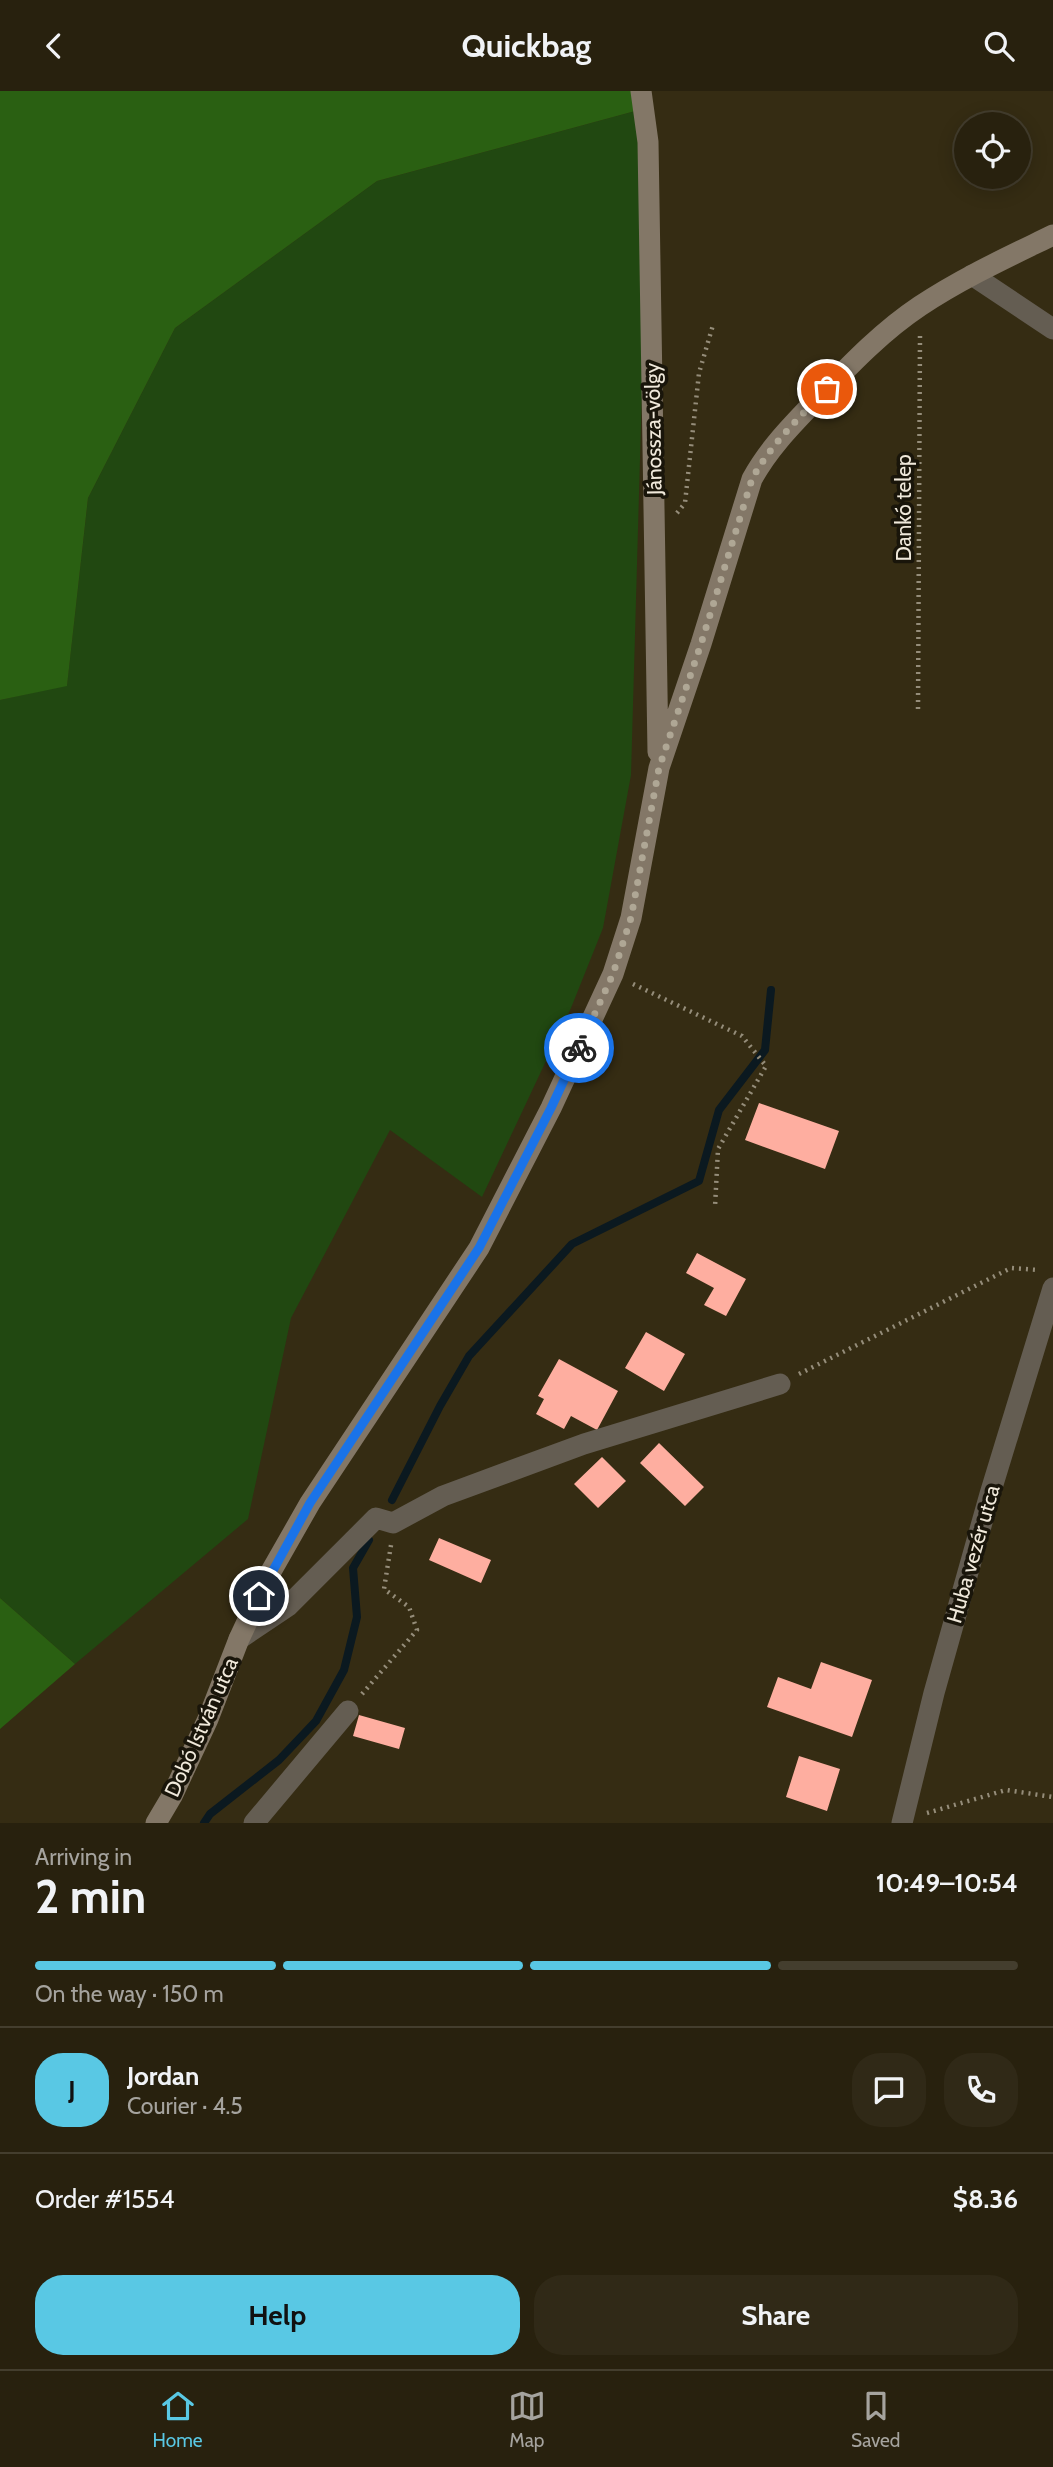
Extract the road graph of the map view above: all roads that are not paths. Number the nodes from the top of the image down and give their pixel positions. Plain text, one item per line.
1 (641, 91) edge
2 (1053, 235) edge
3 (972, 275) junction
4 (1053, 328) edge
5 (659, 768) junction
6 (1053, 1288) edge
7 (780, 1384) road end
8 (239, 1639) junction
9 (348, 1711) road end
10 (902, 1821) edge
11 (156, 1823) edge
12 (254, 1823) edge

1 - 5 main road, Jánossza-völgy
2 - 3 main road
3 - 4 street
3 - 5 main road
5 - 8 main road, Dobó István utca
6 - 10 street, Huba vezér utca
7 - 8 street
8 - 11 main road, Dobó István utca
9 - 12 street

